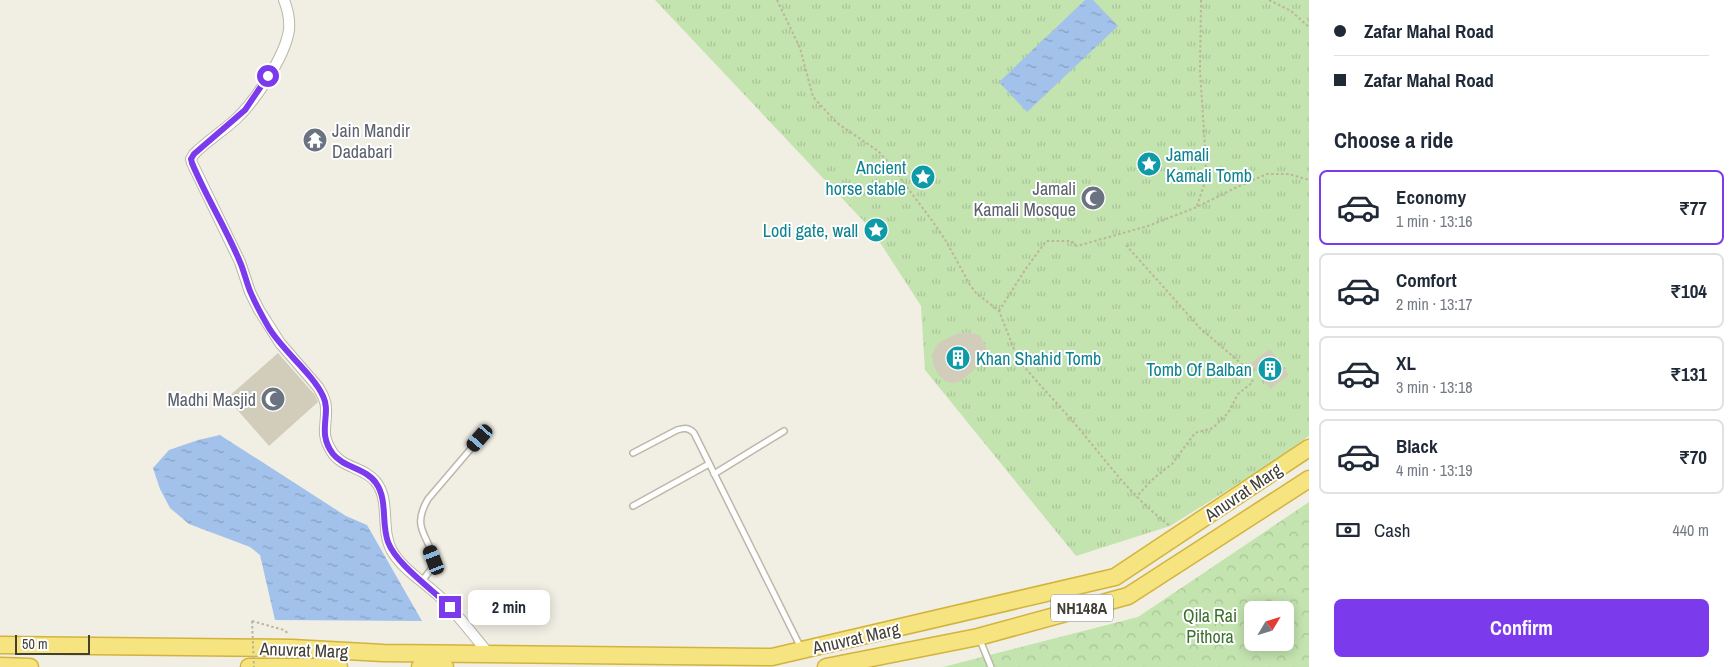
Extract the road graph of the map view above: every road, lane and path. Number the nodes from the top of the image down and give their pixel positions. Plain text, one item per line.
1 (284, 0) edge
2 (777, 0) edge
3 (1201, 0) edge
4 (1269, 0) edge
5 (1309, 27) edge
6 (1309, 180) edge
7 (1197, 207) junction
8 (1126, 245) dead end
9 (999, 311) junction
10 (784, 431) dead end
11 (480, 438) dead end
12 (1309, 448) edge
13 (633, 453) dead end
14 (709, 464) junction
15 (714, 474) junction
16 (1309, 479) edge
17 (1136, 497) junction
18 (633, 506) dead end
19 (1180, 534) junction
20 (422, 581) junction
21 (284, 630) dead end
22 (978, 637) junction
23 (0, 645) edge
24 (803, 651) junction
25 (489, 654) junction
26 (0, 666) edge
27 (30, 667) edge
28 (249, 667) edge
29 (254, 667) edge
30 (308, 667) edge
31 (340, 667) edge
32 (420, 667) edge
33 (445, 667) edge
34 (826, 667) edge
35 (991, 667) edge

1 - 20 street
2 - 9 path
3 - 7 path
4 - 5 path
6 - 7 path
7 - 9 path
8 - 17 path
9 - 17 path
10 - 15 lane
11 - 20 lane
12 - 19 highway, Anuvrat Marg / NH148A
13 - 14 lane
14 - 15 lane
14 - 18 lane
15 - 24 lane
16 - 22 highway, Anuvrat Marg / NH148A
17 - 19 path
19 - 24 highway, Anuvrat Marg / NH148A
20 - 25 street
21 - 29 path, bridge
22 - 34 highway, Anuvrat Marg / NH148A
22 - 35 lane
23 - 25 highway, Anuvrat Marg / NH148A
24 - 25 highway, Anuvrat Marg / NH148A
26 - 27 highway
28 - 30 highway, Anuvrat Marg
30 - 31 highway, Anuvrat Marg
32 - 33 highway

